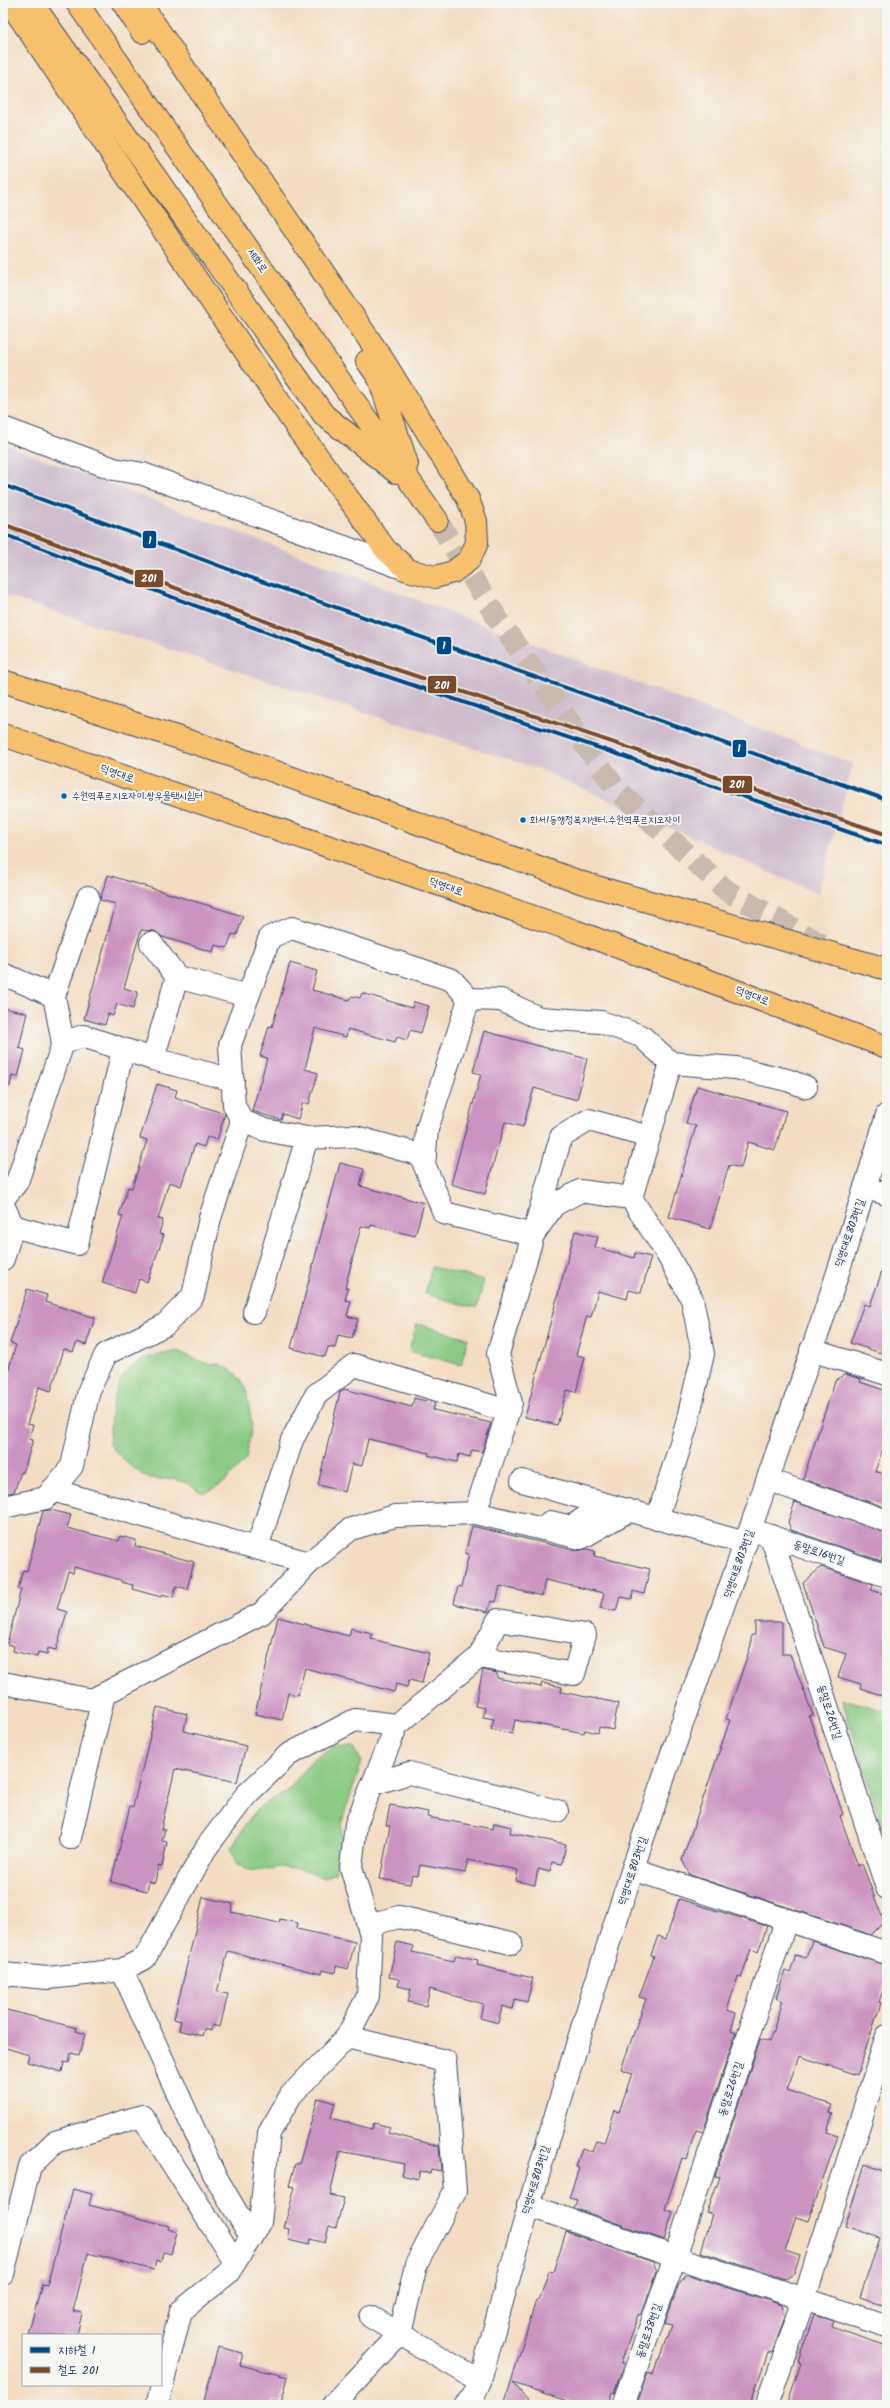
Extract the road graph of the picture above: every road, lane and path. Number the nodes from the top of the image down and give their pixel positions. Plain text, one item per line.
1 (10, 3) edge
2 (32, 3) edge
3 (77, 3) edge
4 (123, 3) edge
5 (140, 3) edge
6 (3, 428) edge
7 (415, 488) junction
8 (437, 520) tunnel mouth
9 (408, 570) junction
10 (3, 682) edge
11 (3, 735) edge
12 (88, 897) dead end
13 (151, 942) dead end
14 (887, 969) edge
15 (3, 974) edge
16 (177, 977) junction
17 (54, 996) junction
18 (248, 996) junction
19 (469, 999) junction
20 (64, 1043) junction
21 (887, 1046) edge
22 (123, 1050) junction
23 (153, 1059) junction
24 (671, 1062) junction
25 (233, 1080) junction
26 (806, 1087) dead end
27 (887, 1115) edge
28 (242, 1121) junction
29 (649, 1137) junction
30 (307, 1138) junction
31 (425, 1156) junction
32 (865, 1188) junction
33 (887, 1194) edge
34 (631, 1198) junction
35 (3, 1199) edge
36 (3, 1205) edge
37 (12, 1226) junction
38 (533, 1235) junction
39 (3, 1259) edge
40 (254, 1312) dead end
41 (811, 1350) junction
42 (887, 1374) edge
43 (508, 1411) junction
44 (768, 1480) junction
45 (522, 1482) dead end
46 (52, 1490) junction
47 (603, 1504) junction
48 (3, 1507) edge
49 (628, 1511) junction
50 (513, 1512) dead end
51 (475, 1513) junction
52 (657, 1519) junction
53 (887, 1522) edge
54 (748, 1536) junction
55 (771, 1536) junction
56 (257, 1548) junction
57 (309, 1563) junction
58 (887, 1576) edge
59 (479, 1657) dead end
60 (3, 1682) edge
61 (104, 1694) junction
62 (398, 1725) junction
63 (373, 1784) junction
64 (557, 1811) dead end
65 (70, 1838) dead end
66 (633, 1869) junction
67 (887, 1888) edge
68 (786, 1921) junction
69 (368, 1925) junction
70 (510, 1943) dead end
71 (887, 1953) edge
72 (122, 1970) junction
73 (3, 1974) edge
74 (887, 2036) edge
75 (347, 2037) junction
76 (214, 2174) junction
77 (190, 2192) junction
78 (528, 2204) junction
79 (251, 2237) junction
80 (675, 2257) junction
81 (235, 2262) junction
82 (3, 2274) edge
83 (804, 2300) junction
84 (371, 2317) dead end
85 (887, 2326) edge
86 (400, 2334) junction
87 (162, 2385) edge
88 (162, 2386) edge
89 (474, 2397) edge
90 (157, 2405) edge
91 (333, 2405) edge
92 (624, 2405) edge
93 (767, 2405) edge

1 - 9 main road
2 - 7 main road
3 - 7 main road, 세화로
4 - 7 main road
5 - 9 main road
6 - 9 street
7 - 8 main road, 세화로
10 - 14 main road
11 - 21 main road, 덕영대로
12 - 17 street
13 - 16 street
15 - 17 street
16 - 18 street
16 - 23 street
17 - 20 street
18 - 19 street
18 - 25 street
19 - 24 street
19 - 31 street
20 - 22 street
20 - 35 street
22 - 23 street
22 - 37 street
23 - 25 street
24 - 26 street
24 - 29 street
25 - 28 street
27 - 32 street, 덕영대로803번길
28 - 30 street
28 - 46 street
29 - 34 street
29 - 38 street
30 - 31 street
30 - 40 street
31 - 38 street
32 - 33 street
32 - 41 street, 덕영대로803번길
34 - 38 street
34 - 52 street
36 - 37 street
37 - 39 street
38 - 43 street
41 - 42 street
41 - 44 street, 덕영대로803번길
43 - 51 street
43 - 56 street
44 - 53 street
44 - 54 street, 덕영대로803번길
45 - 47 street, 동말로16번길
46 - 48 street
46 - 56 street
47 - 49 street, 동말로16번길
47 - 50 street
49 - 51 street
49 - 52 street, 동말로16번길
51 - 57 street
52 - 54 street, 동말로16번길
54 - 55 street, 동말로16번길
54 - 66 street, 덕영대로803번길
55 - 58 street, 동말로16번길
55 - 67 street, 동말로26번길
56 - 57 street
57 - 61 street
59 - 62 street
60 - 61 street
61 - 65 street
62 - 63 street
62 - 72 street
63 - 64 street
63 - 69 street
66 - 68 street
66 - 78 street, 덕영대로803번길
68 - 71 street
68 - 80 street, 동말로26번길
69 - 70 street
69 - 75 street
72 - 73 street
72 - 76 street
74 - 83 street
75 - 79 street
75 - 86 street
76 - 77 street
76 - 79 street
77 - 81 street
77 - 82 street
78 - 80 street
78 - 89 street, 덕영대로803번길
79 - 81 street
80 - 83 street
80 - 92 street, 동말로38번길
81 - 87 street
83 - 85 street
83 - 93 street
84 - 86 street
86 - 89 street
86 - 91 street
88 - 90 street

